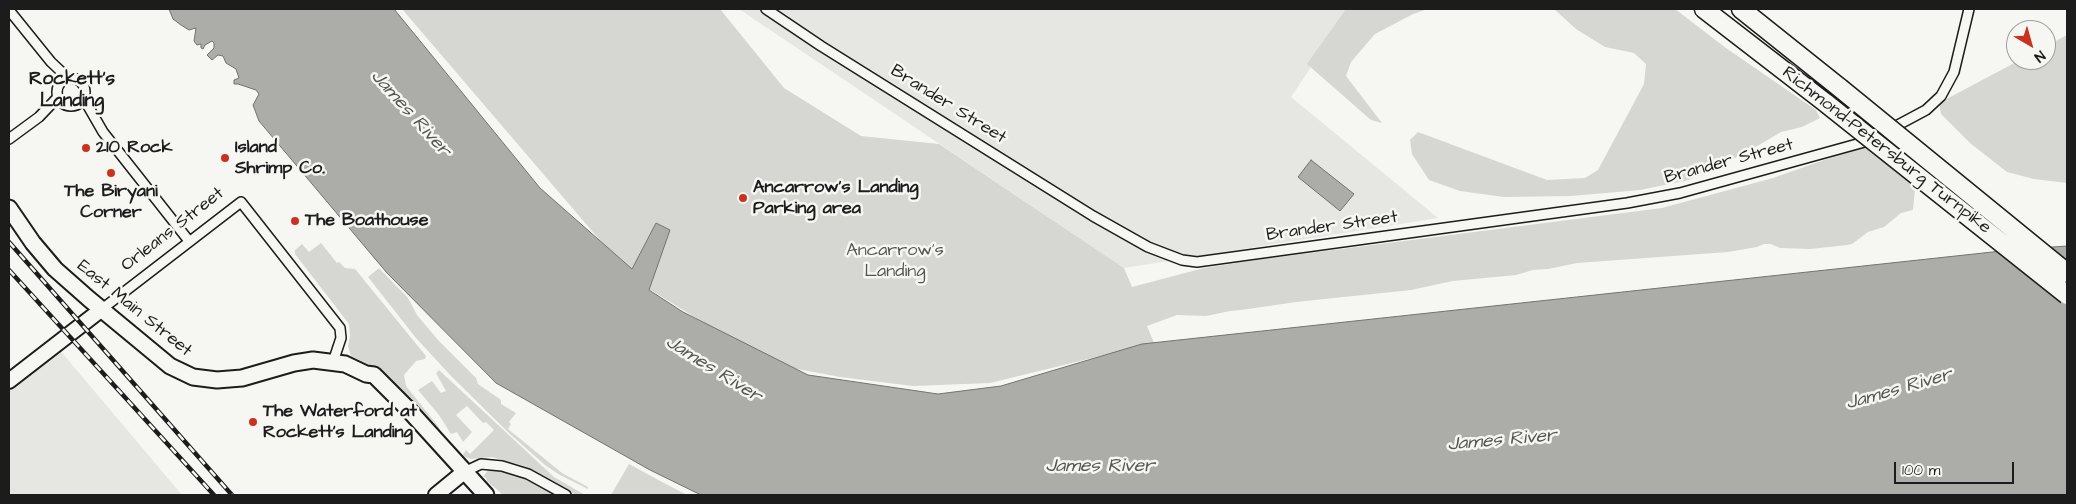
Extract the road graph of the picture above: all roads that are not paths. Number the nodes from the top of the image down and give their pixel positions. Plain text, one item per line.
1 (766, 9) edge
2 (1704, 9) edge
3 (1741, 9) edge
4 (1751, 9) edge
5 (1969, 9) edge
6 (9, 10) edge
7 (1808, 62) junction
8 (64, 80) junction
9 (61, 101) junction
10 (80, 102) junction
11 (9, 139) edge
12 (9, 208) edge
13 (189, 241) junction
14 (2067, 273) edge
15 (2067, 295) edge
16 (102, 309) junction
17 (334, 362) junction
18 (9, 381) edge
19 (461, 475) junction
20 (436, 495) edge
21 (471, 495) edge
22 (486, 495) edge
23 (566, 495) edge

1 - 5 street, Brander Street
2 - 15 highway, Richmond-Petersburg Turnpike, bridge
3 - 7 highway, Richmond-Petersburg Turnpike
4 - 7 highway
6 - 8 street
7 - 14 highway, Richmond-Petersburg Turnpike, bridge
8 - 9 street
8 - 10 street
9 - 10 street
9 - 11 street
10 - 13 street
12 - 16 main road, East Main Street
13 - 16 street, Orleans Street
13 - 17 street, Orleans Street
16 - 17 main road, East Main Street
16 - 18 street, Orleans Street
17 - 19 main road, East Main Street
19 - 20 street
19 - 21 main road, East Main Street
19 - 22 main road, East Main Street
19 - 23 street

